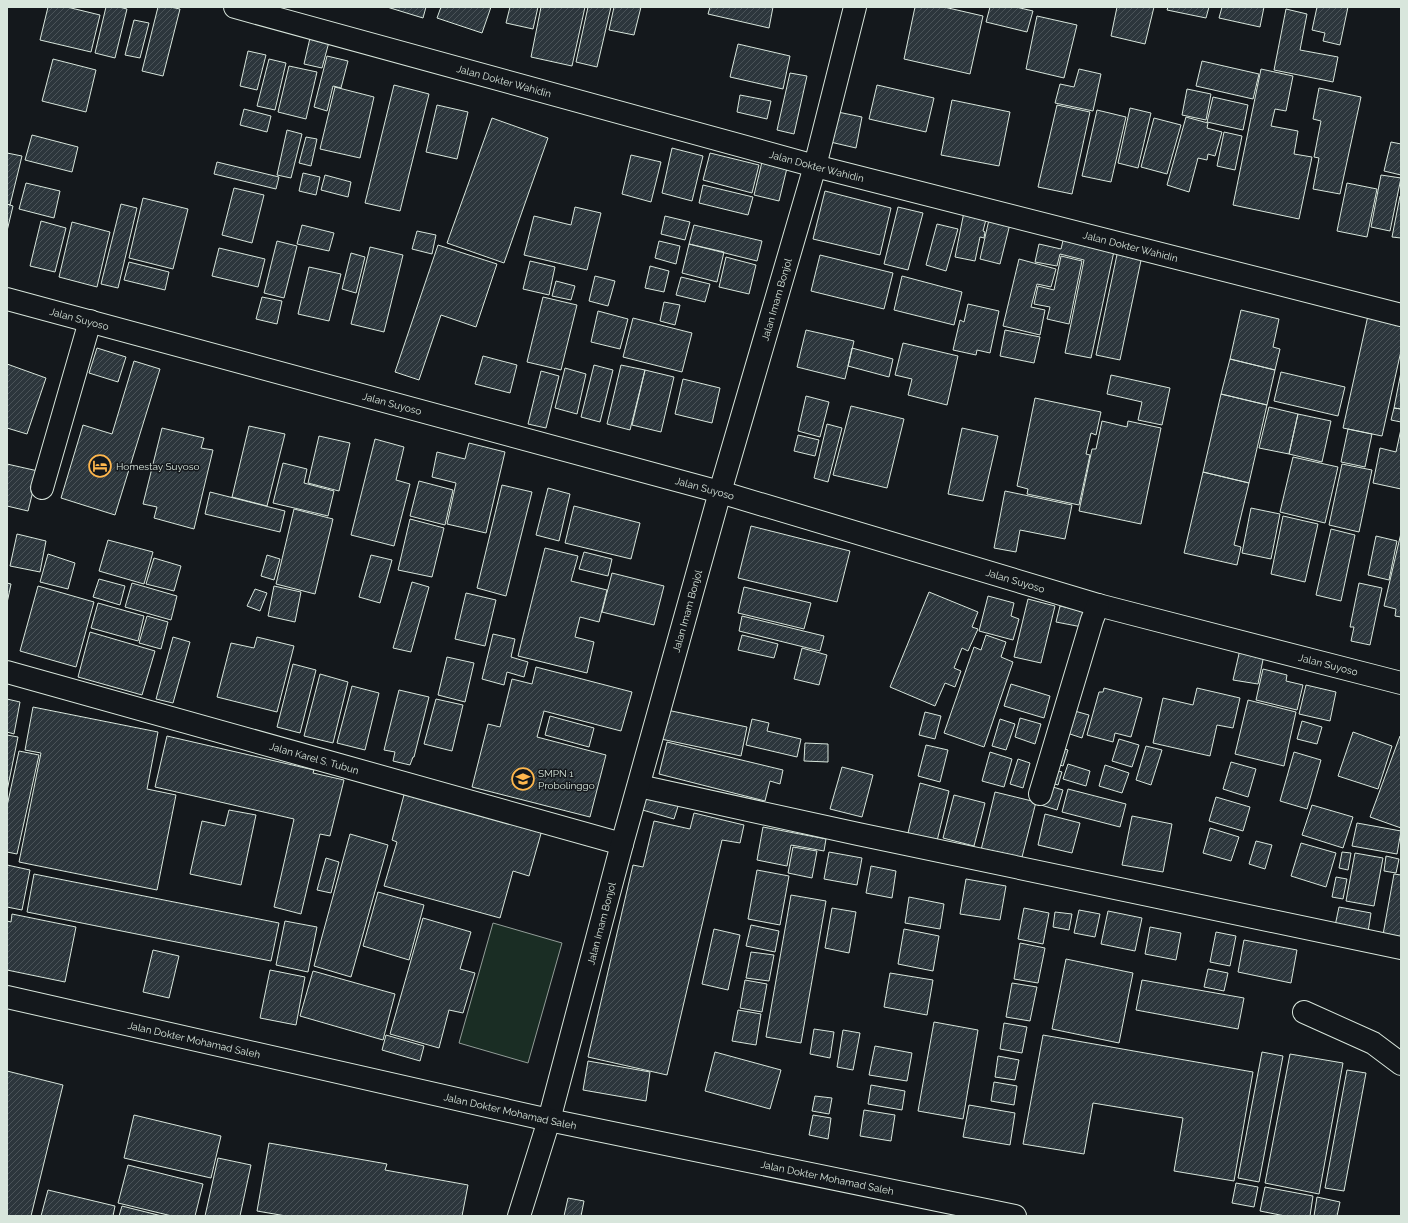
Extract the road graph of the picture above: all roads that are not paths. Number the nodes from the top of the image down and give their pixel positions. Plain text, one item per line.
1 (235, 7) edge
2 (855, 7) edge
3 (815, 166) junction
4 (7, 299) edge
5 (1401, 315) edge
6 (90, 321) junction
7 (42, 488) dead end
8 (720, 492) junction
9 (1098, 605) junction
10 (7, 672) edge
11 (1401, 683) edge
12 (639, 786) junction
13 (1040, 794) dead end
14 (622, 844) junction
15 (1401, 948) edge
16 (7, 997) edge
17 (1304, 1012) dead end
18 (1401, 1064) edge
19 (549, 1120) junction
20 (519, 1216) edge
21 (1015, 1216) edge

1 - 3 street, Jalan Dokter Wahidin
2 - 3 street, Jalan Imam Bonjol
3 - 5 street, Jalan Dokter Wahidin
3 - 8 street, Jalan Imam Bonjol
4 - 6 street, Jalan Suyoso
6 - 7 street
6 - 8 street, Jalan Suyoso
8 - 9 street, Jalan Suyoso
8 - 12 street, Jalan Imam Bonjol
9 - 11 street, Jalan Suyoso
9 - 13 street
10 - 14 street, Jalan Karel S. Tubun
12 - 14 street, Jalan Imam Bonjol
12 - 15 street
14 - 19 street, Jalan Imam Bonjol
16 - 19 street, Jalan Dokter Mohamad Saleh
17 - 18 street
19 - 20 street, Jalan Imam Bonjol
19 - 21 street, Jalan Dokter Mohamad Saleh

